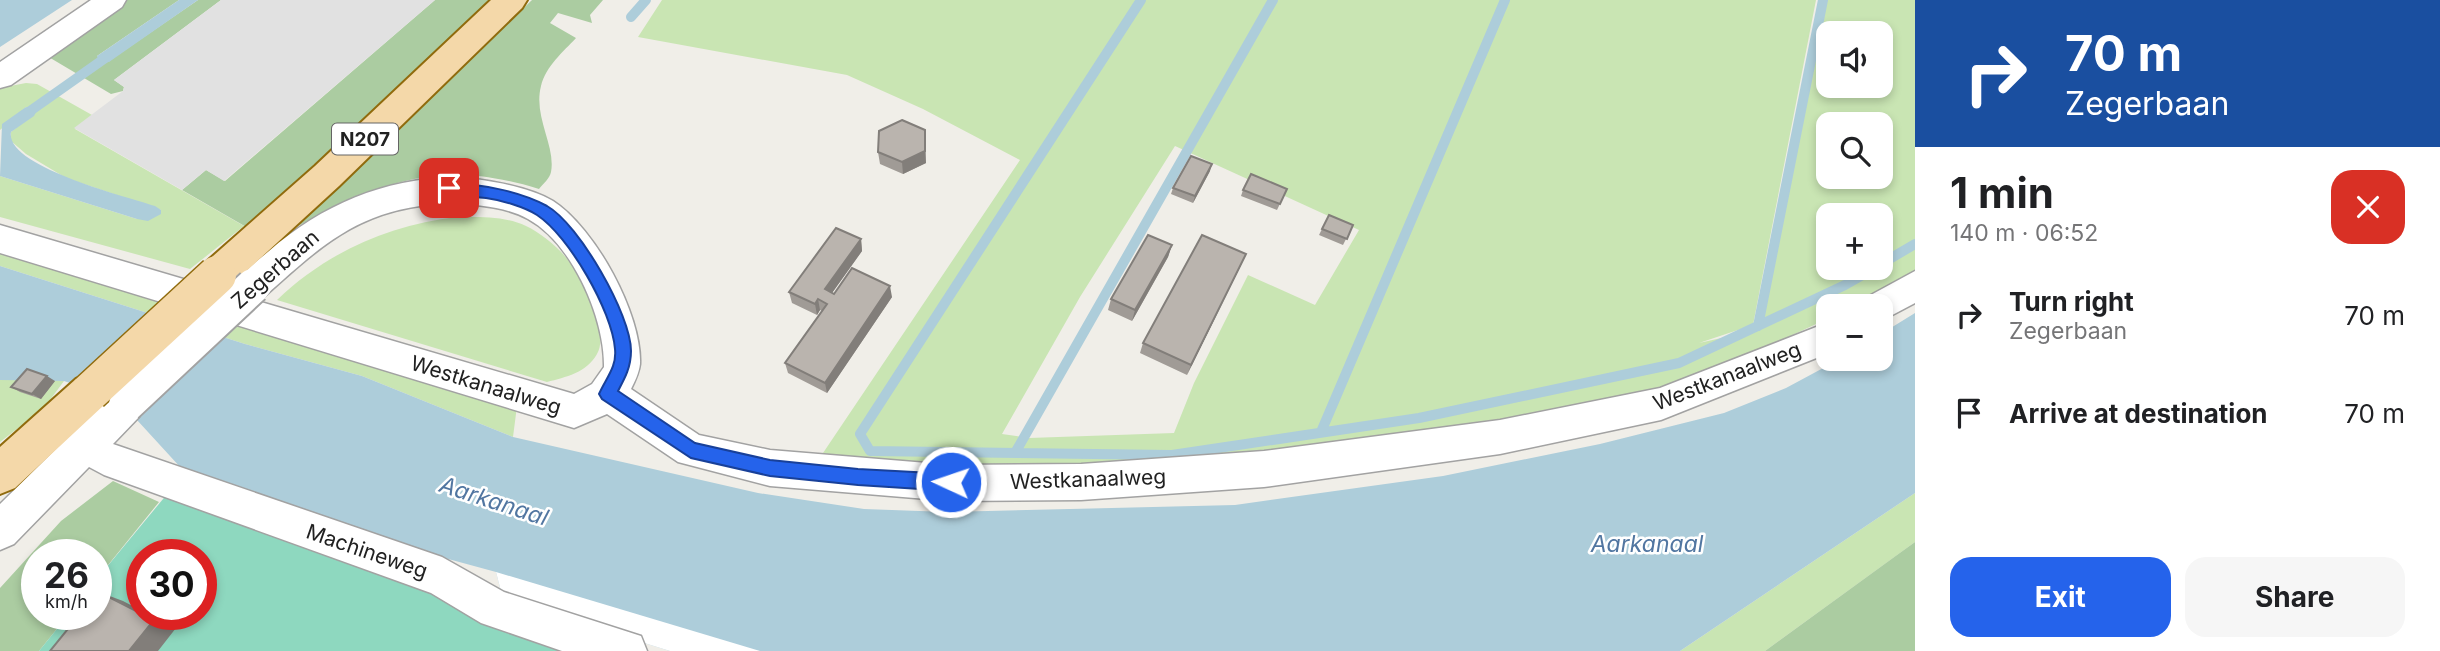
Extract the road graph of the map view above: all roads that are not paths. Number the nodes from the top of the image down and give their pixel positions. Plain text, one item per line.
1 (112, 0) edge
2 (511, 0) edge
3 (0, 77) edge
4 (0, 239) edge
5 (1915, 286) edge
6 (1893, 299) edge
7 (1816, 342) edge
8 (608, 394) junction
9 (108, 398) junction
10 (104, 458) dead end
11 (0, 474) edge
12 (0, 531) edge
13 (626, 651) edge

1 - 3 street
2 - 9 main road, Zegerbaan / N207, bridge
4 - 8 street, Westkanaalweg
5 - 6 street
7 - 8 street, Westkanaalweg
8 - 9 street, Zegerbaan, bridge
9 - 11 main road, Zegerbaan / N207
9 - 12 street, Zegerbaan
10 - 13 street, Machineweg

